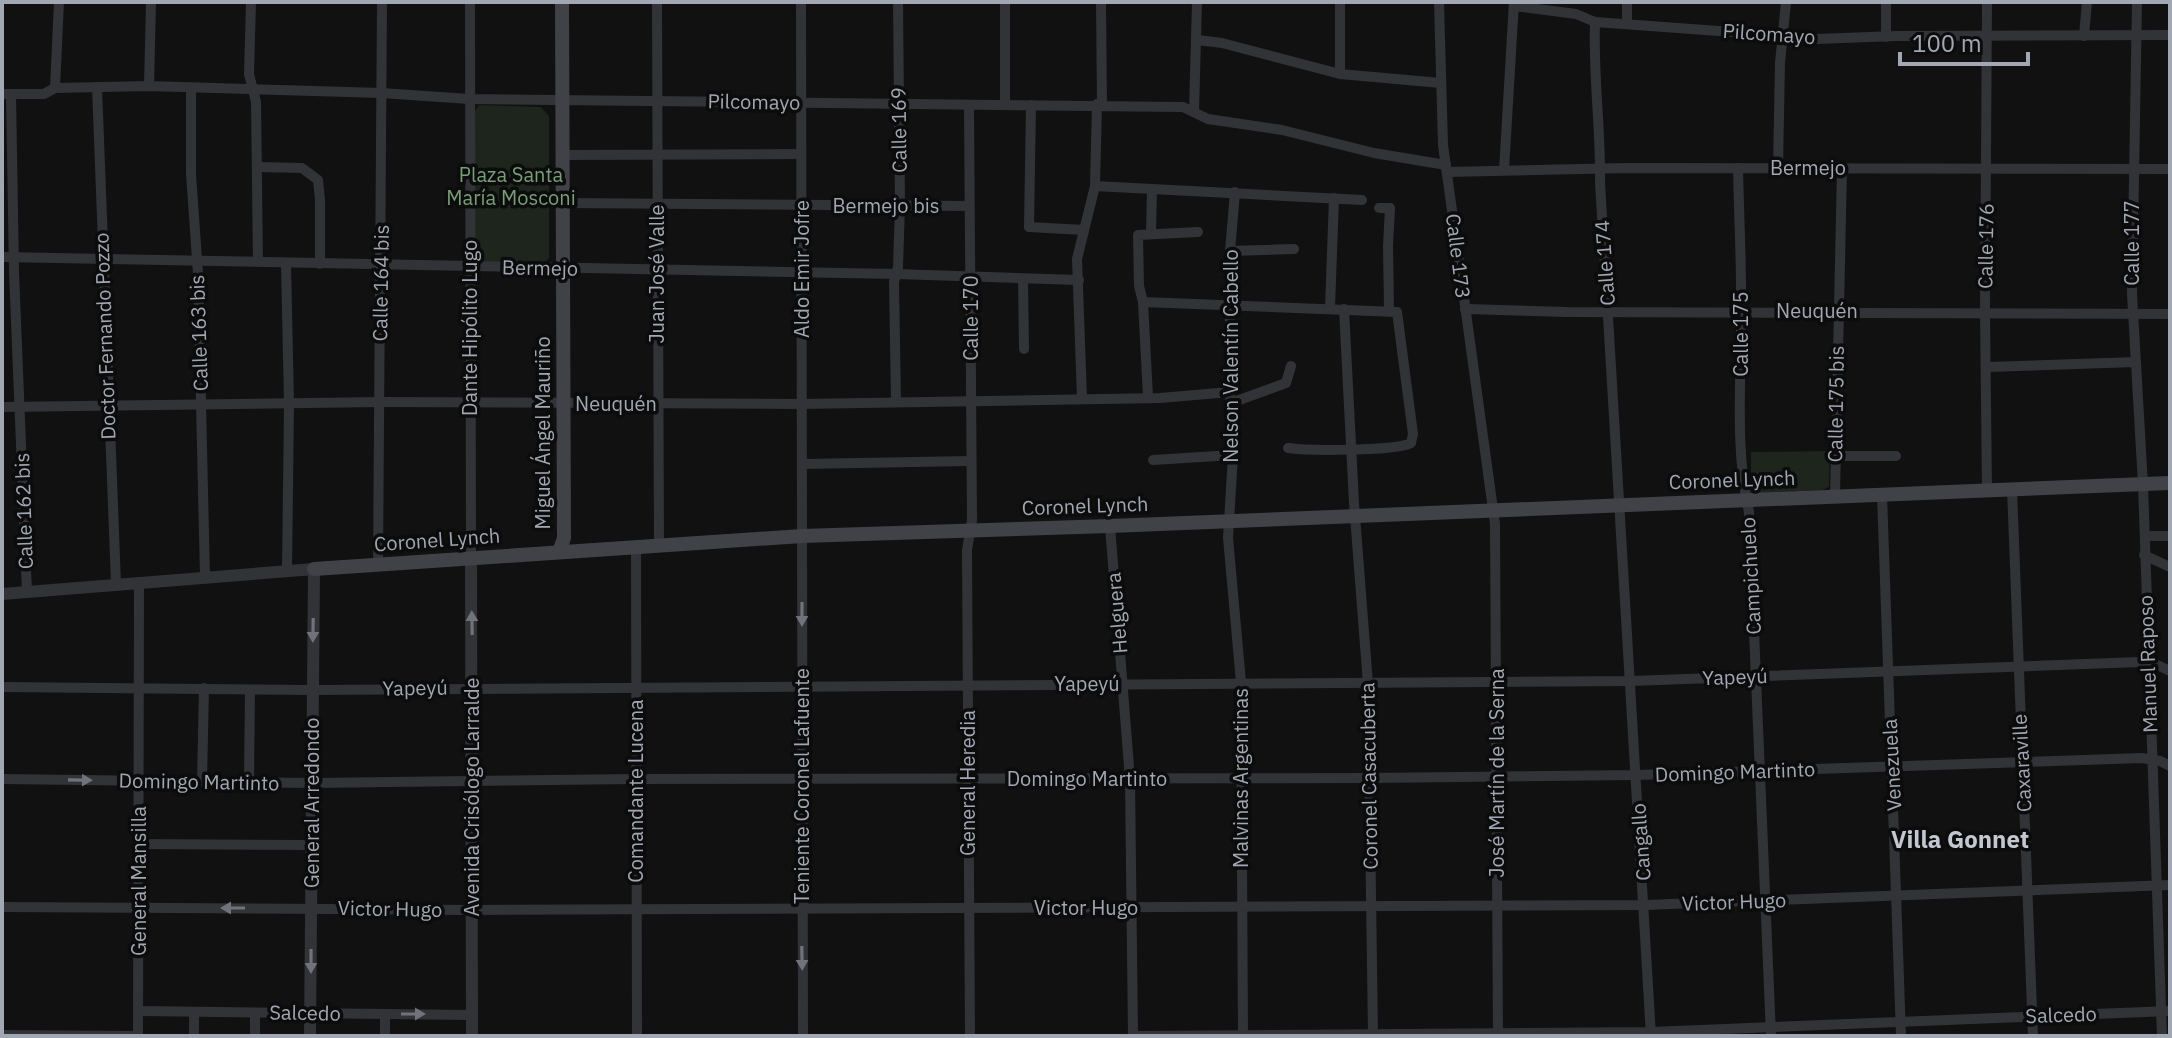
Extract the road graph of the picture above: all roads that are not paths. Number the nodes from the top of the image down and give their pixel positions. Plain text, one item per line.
1 (59, 2) edge
2 (151, 2) edge
3 (251, 2) edge
4 (382, 2) edge
5 (470, 2) edge
6 (554, 2) edge
7 (562, 2) edge
8 (657, 2) edge
9 (801, 2) edge
10 (898, 2) edge
11 (1005, 2) edge
12 (1101, 2) edge
13 (1197, 2) edge
14 (1340, 2) edge
15 (1439, 2) edge
16 (1627, 2) edge
17 (1786, 2) edge
18 (1886, 2) edge
19 (1987, 2) edge
20 (2087, 2) edge
21 (2137, 2) edge
22 (1514, 4) edge
23 (1595, 22) junction
24 (1627, 24) junction
25 (2170, 35) edge
26 (1987, 36) junction
27 (2084, 36) junction
28 (2138, 36) junction
29 (1886, 37) junction
30 (1783, 39) junction
31 (1197, 40) junction
32 (1340, 74) junction
33 (1441, 83) junction
34 (149, 86) junction
35 (97, 87) junction
36 (191, 89) junction
37 (253, 89) junction
38 (51, 90) junction
39 (382, 93) junction
40 (6, 94) edge
41 (469, 99) junction
42 (558, 100) junction
43 (657, 100) junction
44 (801, 103) junction
45 (899, 104) junction
46 (1099, 104) junction
47 (1005, 105) junction
48 (1031, 105) junction
49 (969, 106) junction
50 (1194, 112) junction
51 (658, 154) junction
52 (801, 154) junction
53 (562, 155) junction
54 (257, 167) junction
55 (1987, 167) junction
56 (1446, 168) junction
57 (1738, 168) junction
58 (1778, 168) junction
59 (1842, 168) junction
60 (2133, 168) junction
61 (1600, 169) junction
62 (2170, 169) edge
63 (1504, 170) junction
64 (1095, 186) junction
65 (1152, 190) junction
66 (1235, 192) junction
67 (1334, 198) junction
68 (1362, 200) dead end
69 (562, 203) junction
70 (657, 205) junction
71 (801, 206) junction
72 (900, 206) junction
73 (969, 206) junction
74 (1379, 208) dead end
75 (1084, 230) junction
76 (1198, 232) dead end
77 (1151, 233) junction
78 (1294, 249) dead end
79 (1230, 251) junction
80 (2, 257) edge
81 (15, 258) junction
82 (102, 261) junction
83 (196, 262) junction
84 (258, 262) junction
85 (286, 263) junction
86 (320, 264) junction
87 (380, 265) junction
88 (470, 266) junction
89 (558, 268) junction
90 (657, 271) junction
91 (801, 272) junction
92 (896, 274) junction
93 (971, 277) junction
94 (1023, 279) junction
95 (1079, 280) junction
96 (1143, 302) junction
97 (1230, 305) junction
98 (1330, 308) junction
99 (1344, 309) junction
100 (1465, 309) junction
101 (1393, 311) junction
102 (1742, 311) junction
103 (1837, 311) junction
104 (1608, 312) junction
105 (2134, 312) junction
106 (1985, 313) junction
107 (2170, 314) edge
108 (1024, 349) dead end
109 (2136, 362) junction
110 (1291, 366) dead end
111 (1986, 367) junction
112 (1148, 397) junction
113 (1082, 398) junction
114 (1230, 398) junction
115 (971, 400) junction
116 (896, 401) junction
117 (380, 402) junction
118 (470, 403) junction
119 (559, 403) junction
120 (289, 404) junction
121 (657, 404) junction
122 (802, 404) junction
123 (108, 405) junction
124 (201, 405) junction
125 (2, 407) edge
126 (19, 407) junction
127 (1288, 448) dead end
128 (1352, 448) junction
129 (1233, 455) junction
130 (1835, 456) junction
131 (1896, 456) dead end
132 (1153, 460) dead end
133 (971, 461) junction
134 (803, 464) junction
135 (2170, 483) edge
136 (2143, 485) junction
137 (2012, 489) junction
138 (1987, 490) junction
139 (1882, 495) junction
140 (1835, 496) junction
141 (1746, 500) junction
142 (1621, 504) junction
143 (1493, 510) junction
144 (1355, 516) junction
145 (1229, 520) junction
146 (1110, 526) junction
147 (970, 530) junction
148 (802, 536) junction
149 (2145, 536) junction
150 (2170, 536) edge
151 (659, 545) junction
152 (636, 547) junction
153 (559, 552) junction
154 (2144, 555) junction
155 (471, 558) junction
156 (378, 565) junction
157 (2170, 567) edge
158 (314, 569) junction
159 (287, 571) junction
160 (205, 577) junction
161 (139, 582) junction
162 (116, 584) junction
163 (27, 592) junction
164 (2, 594) edge
165 (2147, 663) junction
166 (2017, 667) junction
167 (2170, 671) edge
168 (1887, 673) junction
169 (1756, 676) junction
170 (1496, 681) junction
171 (1631, 681) junction
172 (1241, 682) junction
173 (968, 684) junction
174 (1122, 684) junction
175 (1368, 684) junction
176 (802, 685) junction
177 (635, 686) junction
178 (2, 687) edge
179 (472, 687) junction
180 (140, 688) junction
181 (204, 688) junction
182 (250, 690) junction
183 (312, 690) junction
184 (2152, 759) junction
185 (2022, 761) junction
186 (2170, 766) edge
187 (1892, 767) junction
188 (1761, 771) junction
189 (1636, 775) junction
190 (1498, 776) junction
191 (1240, 777) junction
192 (1371, 778) junction
193 (2, 779) edge
194 (636, 779) junction
195 (802, 779) junction
196 (968, 779) junction
197 (1130, 779) junction
198 (139, 781) junction
199 (202, 781) junction
200 (471, 781) junction
201 (249, 782) junction
202 (312, 783) junction
203 (140, 844) junction
204 (311, 845) junction
205 (2158, 885) junction
206 (2170, 885) edge
207 (2027, 890) junction
208 (1898, 895) junction
209 (1766, 900) junction
210 (1371, 905) junction
211 (1645, 905) junction
212 (1241, 906) junction
213 (2, 907) edge
214 (1498, 907) junction
215 (311, 908) junction
216 (636, 908) junction
217 (801, 908) junction
218 (968, 908) junction
219 (1133, 908) junction
220 (139, 909) junction
221 (472, 910) junction
222 (139, 1011) junction
223 (2166, 1011) edge
224 (194, 1012) junction
225 (255, 1013) junction
226 (310, 1013) junction
227 (385, 1014) junction
228 (472, 1015) junction
229 (2032, 1016) junction
230 (1901, 1022) junction
231 (1771, 1031) edge
232 (1373, 1034) edge
233 (1651, 1034) edge
234 (2, 1035) edge
235 (1243, 1035) edge
236 (1498, 1035) edge
237 (138, 1036) edge
238 (194, 1036) edge
239 (255, 1036) edge
240 (310, 1036) edge
241 (385, 1036) edge
242 (472, 1036) edge
243 (637, 1036) edge
244 (802, 1036) edge
245 (812, 1036) edge
246 (970, 1036) edge
247 (1135, 1036) edge
248 (1901, 1036) edge
249 (2033, 1036) edge
250 (2162, 1036) edge

1 - 38 street
2 - 34 street
3 - 37 street
4 - 39 street, Calle 164 bis
5 - 41 street, Dante Hipólito Lugo
6 - 42 main road, Miguel Ángel Mauriño
7 - 42 main road, Miguel Ángel Mauriño
8 - 43 street, Juan José Valle
9 - 44 street, Aldo Emir Jofre
10 - 45 street, Calle 169
11 - 47 street
12 - 46 street
13 - 31 street
14 - 32 street
15 - 33 street, Calle 173
16 - 24 street
17 - 30 street
18 - 29 street
19 - 26 street, Calle 176
20 - 27 street
21 - 28 street, Calle 177
22 - 23 street, Pilcomayo
22 - 63 street
23 - 24 street, Pilcomayo
23 - 61 street, Calle 174
24 - 30 street, Pilcomayo
25 - 28 street, Pilcomayo
26 - 27 street, Pilcomayo
26 - 29 street, Pilcomayo
26 - 55 street, Calle 176
27 - 28 street, Pilcomayo
28 - 60 street, Calle 177
29 - 30 street, Pilcomayo
30 - 58 street
31 - 32 street
31 - 50 street
32 - 33 street
33 - 56 street, Calle 173
34 - 35 street, Pilcomayo
34 - 36 street, Pilcomayo
35 - 38 street, Pilcomayo
35 - 82 street, Doctor Fernando Pozzo
36 - 37 street, Pilcomayo
36 - 83 street, Calle 163 bis
37 - 39 street, Pilcomayo
37 - 54 street
38 - 40 street, Pilcomayo
39 - 41 street, Pilcomayo
39 - 87 street, Calle 164 bis
40 - 81 street, Calle 162 bis
41 - 42 street, Pilcomayo
41 - 88 street, Dante Hipólito Lugo
42 - 43 street, Pilcomayo
42 - 53 main road, Miguel Ángel Mauriño
42 - 89 main road, Miguel Ángel Mauriño
43 - 44 street, Pilcomayo
43 - 51 street, Juan José Valle
44 - 45 street, Pilcomayo
44 - 52 street, Aldo Emir Jofre
45 - 49 street, Pilcomayo
45 - 72 street, Calle 169
46 - 48 street, Pilcomayo
46 - 50 street, Pilcomayo
46 - 64 street
47 - 48 street, Pilcomayo
47 - 49 street, Pilcomayo
48 - 75 street
49 - 73 street, Calle 170
50 - 56 street, Pilcomayo
51 - 52 street
51 - 53 street
51 - 70 street, Juan José Valle
52 - 71 street, Aldo Emir Jofre
53 - 69 main road, Miguel Ángel Mauriño
54 - 84 street
54 - 86 street
55 - 59 street, Bermejo
55 - 60 street, Bermejo
55 - 106 street, Calle 176
56 - 63 street, Bermejo
56 - 100 street, Calle 173
57 - 58 street, Bermejo
57 - 61 street, Bermejo
57 - 102 street, Calle 175
58 - 59 street, Bermejo
59 - 103 street, Calle 175 bis
60 - 62 street, Bermejo
60 - 105 street, Calle 177
61 - 63 street, Bermejo
61 - 104 street, Calle 174
64 - 65 street
64 - 75 street
65 - 66 street
65 - 77 street
66 - 67 street
66 - 79 street, Nelson Valentín Cabello
67 - 68 street
67 - 98 street
69 - 70 street, Bermejo bis
69 - 89 main road, Miguel Ángel Mauriño
70 - 71 street, Bermejo bis
70 - 90 street, Juan José Valle
71 - 72 street, Bermejo bis
71 - 91 street, Aldo Emir Jofre
72 - 73 street, Bermejo bis
72 - 92 street, Calle 169
73 - 93 street, Calle 170
74 - 101 street
75 - 95 street
76 - 77 street
77 - 96 street
78 - 79 street
79 - 97 street, Nelson Valentín Cabello
80 - 81 street, Bermejo
81 - 82 street, Bermejo
81 - 126 street, Calle 162 bis
82 - 83 street, Bermejo
82 - 123 street, Doctor Fernando Pozzo
83 - 84 street, Bermejo
83 - 124 street, Calle 163 bis
84 - 85 street, Bermejo
85 - 86 street, Bermejo
85 - 120 street
86 - 87 street, Bermejo
87 - 88 street, Bermejo
87 - 117 street, Calle 164 bis
88 - 89 street, Bermejo
88 - 118 street, Dante Hipólito Lugo
89 - 90 street, Bermejo
89 - 119 main road, Miguel Ángel Mauriño
90 - 91 street, Bermejo
90 - 121 street, Juan José Valle
91 - 92 street, Bermejo
91 - 122 street, Aldo Emir Jofre
92 - 93 street, Bermejo
92 - 116 street, Calle 169
93 - 94 street, Bermejo
93 - 115 street, Calle 170
94 - 95 street, Bermejo
94 - 108 street
95 - 113 street
96 - 97 street
96 - 112 street
97 - 98 street
97 - 114 street, Nelson Valentín Cabello
98 - 99 street
99 - 101 street
99 - 128 street, Coronel Casacuberta
100 - 104 street, Neuquén
100 - 143 street, Calle 173
101 - 128 street
102 - 103 street, Neuquén
102 - 104 street, Neuquén
102 - 141 street, Calle 175
103 - 106 street, Neuquén
103 - 130 street, Calle 175 bis
104 - 142 street, Calle 174
105 - 106 street, Neuquén
105 - 107 street, Neuquén
105 - 109 street, Calle 177
106 - 111 street, Calle 176
109 - 111 street
109 - 136 street, Calle 177
110 - 114 street, Neuquén
111 - 138 street, Calle 176
112 - 113 street, Neuquén
112 - 114 street, Neuquén
113 - 115 street, Neuquén
114 - 129 street, Nelson Valentín Cabello
115 - 116 street, Neuquén
115 - 133 street, Calle 170
116 - 122 street, Neuquén
117 - 118 street, Neuquén
117 - 120 street, Neuquén
117 - 156 street, Calle 164 bis
118 - 119 street, Neuquén
118 - 155 street, Dante Hipólito Lugo
119 - 121 street, Neuquén
119 - 153 main road, Miguel Ángel Mauriño
120 - 124 street, Neuquén
120 - 159 street
121 - 122 street, Neuquén
121 - 151 street, Juan José Valle
122 - 134 street, Aldo Emir Jofre
123 - 124 street, Neuquén
123 - 126 street, Neuquén
123 - 162 street, Doctor Fernando Pozzo
124 - 160 street, Calle 163 bis
125 - 126 street, Neuquén
126 - 163 street, Calle 162 bis
127 - 128 street
128 - 144 street, Coronel Casacuberta
129 - 132 street
129 - 145 street, Nelson Valentín Cabello
130 - 131 street
130 - 140 street, Calle 175 bis
133 - 134 street
133 - 147 street, Calle 170
134 - 148 street, Aldo Emir Jofre
135 - 136 main road, Coronel Lynch
136 - 137 main road, Coronel Lynch
136 - 149 street, Manuel Raposo
137 - 138 main road, Coronel Lynch
137 - 166 street, Caxaraville
138 - 139 main road, Coronel Lynch
139 - 140 main road, Coronel Lynch
139 - 168 street, Venezuela
140 - 141 main road, Coronel Lynch
141 - 142 main road, Coronel Lynch
141 - 169 street, Campichuelo
142 - 143 main road, Coronel Lynch
142 - 171 street, Cangallo
143 - 144 main road, Coronel Lynch
143 - 170 street, José Martín de la Serna
144 - 145 main road, Coronel Lynch
144 - 175 street, Coronel Casacuberta
145 - 146 main road, Coronel Lynch
145 - 172 street, Malvinas Argentinas
146 - 147 main road, Coronel Lynch
146 - 174 street, Helguera
147 - 148 main road, Coronel Lynch
147 - 173 street, General Heredia
148 - 151 main road, Coronel Lynch
148 -> 176 street, Teniente Coronel Lafuente
149 - 150 street
149 - 154 street, Manuel Raposo
151 - 152 main road, Coronel Lynch
152 - 153 main road, Coronel Lynch
152 - 177 street, Comandante Lucena
153 - 155 main road, Coronel Lynch
154 - 157 street
154 - 165 street, Manuel Raposo
155 - 156 main road, Coronel Lynch
179 -> 155 street, Avenida Crisólogo Larralde
156 - 158 main road, Coronel Lynch
158 - 159 street, Coronel Lynch
158 -> 183 street, General Arredondo
159 - 160 street, Coronel Lynch
160 - 161 street, Coronel Lynch
161 - 162 street, Coronel Lynch
161 - 180 street, General Mansilla
162 - 163 street, Coronel Lynch
163 - 164 street, Coronel Lynch
165 - 166 street, Yapeyú
165 - 167 street, Yapeyú
165 - 184 street, Manuel Raposo
166 - 168 street, Yapeyú
166 - 185 street, Caxaraville
168 - 169 street, Yapeyú
168 - 187 street, Venezuela
169 - 171 street, Yapeyú
169 - 188 street, Campichuelo
170 - 171 street, Yapeyú
170 - 175 street, Yapeyú
170 - 190 street, José Martín de la Serna
171 - 189 street, Cangallo
172 - 174 street, Yapeyú
172 - 175 street, Yapeyú
172 - 191 street, Malvinas Argentinas
173 - 174 street, Yapeyú
173 - 176 street, Yapeyú
173 - 196 street, General Heredia
174 - 197 street, Helguera
175 - 192 street, Coronel Casacuberta
176 - 177 street, Yapeyú
176 - 195 street, Teniente Coronel Lafuente
177 - 179 street, Yapeyú
177 - 194 street, Comandante Lucena
178 - 180 street, Yapeyú
179 - 183 street, Yapeyú
179 - 200 street, Avenida Crisólogo Larralde
180 - 181 street, Yapeyú
180 - 198 street, General Mansilla
181 - 182 street, Yapeyú
181 - 199 street
182 - 183 street, Yapeyú
182 - 201 street
183 - 202 street, General Arredondo
184 - 185 street, Domingo Martinto
184 - 186 street, Domingo Martinto
184 - 205 street, Manuel Raposo
185 - 187 street, Domingo Martinto
185 - 207 street, Caxaraville
187 - 188 street, Domingo Martinto
187 - 208 street, Venezuela
188 - 189 street, Domingo Martinto
188 - 209 street, Campichuelo
189 - 190 street, Domingo Martinto
189 - 211 street, Cangallo
190 - 192 street, Domingo Martinto
190 - 214 street, José Martín de la Serna
191 - 192 street, Domingo Martinto
191 - 197 street, Domingo Martinto
191 - 212 street, Malvinas Argentinas
192 - 210 street, Coronel Casacuberta
193 -> 198 street, Domingo Martinto
194 - 195 street, Domingo Martinto
194 - 200 street, Domingo Martinto
194 - 216 street, Comandante Lucena
195 - 196 street, Domingo Martinto
195 - 217 street, Teniente Coronel Lafuente
196 - 197 street, Domingo Martinto
196 - 218 street, General Heredia
197 - 219 street, Helguera
198 - 199 street, Domingo Martinto
198 - 203 street, General Mansilla
199 - 201 street, Domingo Martinto
200 - 202 street, Domingo Martinto
200 - 221 street, Avenida Crisólogo Larralde
201 - 202 street, Domingo Martinto
202 - 204 street, General Arredondo
203 - 204 street
203 - 220 street, General Mansilla
204 - 215 street, General Arredondo
205 - 206 street, Victor Hugo
205 - 207 street, Victor Hugo
205 - 223 street, Manuel Raposo
207 - 208 street, Victor Hugo
207 - 229 street, Caxaraville
208 - 209 street, Victor Hugo
208 - 230 street, Venezuela
209 - 211 street, Victor Hugo
209 - 231 street, Campichuelo
210 - 212 street, Victor Hugo
210 - 214 street, Victor Hugo
210 - 232 street, Coronel Casacuberta
211 - 214 street, Victor Hugo
211 - 233 street, Cangallo
212 - 219 street, Victor Hugo
212 - 235 street, Malvinas Argentinas
213 - 220 street, Victor Hugo
214 - 236 street, José Martín de la Serna
215 -> 220 street, Victor Hugo
215 - 221 street, Victor Hugo
215 -> 226 street, General Arredondo
216 - 217 street, Victor Hugo
216 - 221 street, Victor Hugo
216 - 243 street, Comandante Lucena
217 - 218 street, Victor Hugo
217 -> 244 street, Teniente Coronel Lafuente
218 - 219 street, Victor Hugo
218 - 246 street, General Heredia
219 - 247 street, Helguera
220 - 222 street, General Mansilla
221 - 228 street, Avenida Crisólogo Larralde
222 - 224 street, Salcedo
222 - 237 street, General Mansilla
223 - 229 street, Salcedo
223 - 250 street, Manuel Raposo
224 - 225 street, Salcedo
224 - 238 street
225 - 226 street, Salcedo
225 - 239 street
226 - 227 street, Salcedo
226 - 240 street, General Arredondo
227 -> 228 street, Salcedo
227 - 241 street
228 - 242 street, Avenida Crisólogo Larralde
229 - 230 street, Salcedo
229 - 249 street, Caxaraville
230 - 231 street, Salcedo
230 - 248 street, Venezuela
231 - 233 street, Salcedo
232 - 235 street, Salcedo
232 - 236 street, Salcedo
233 - 236 street, Salcedo
234 - 237 street
235 - 247 street, Salcedo
244 - 245 street

